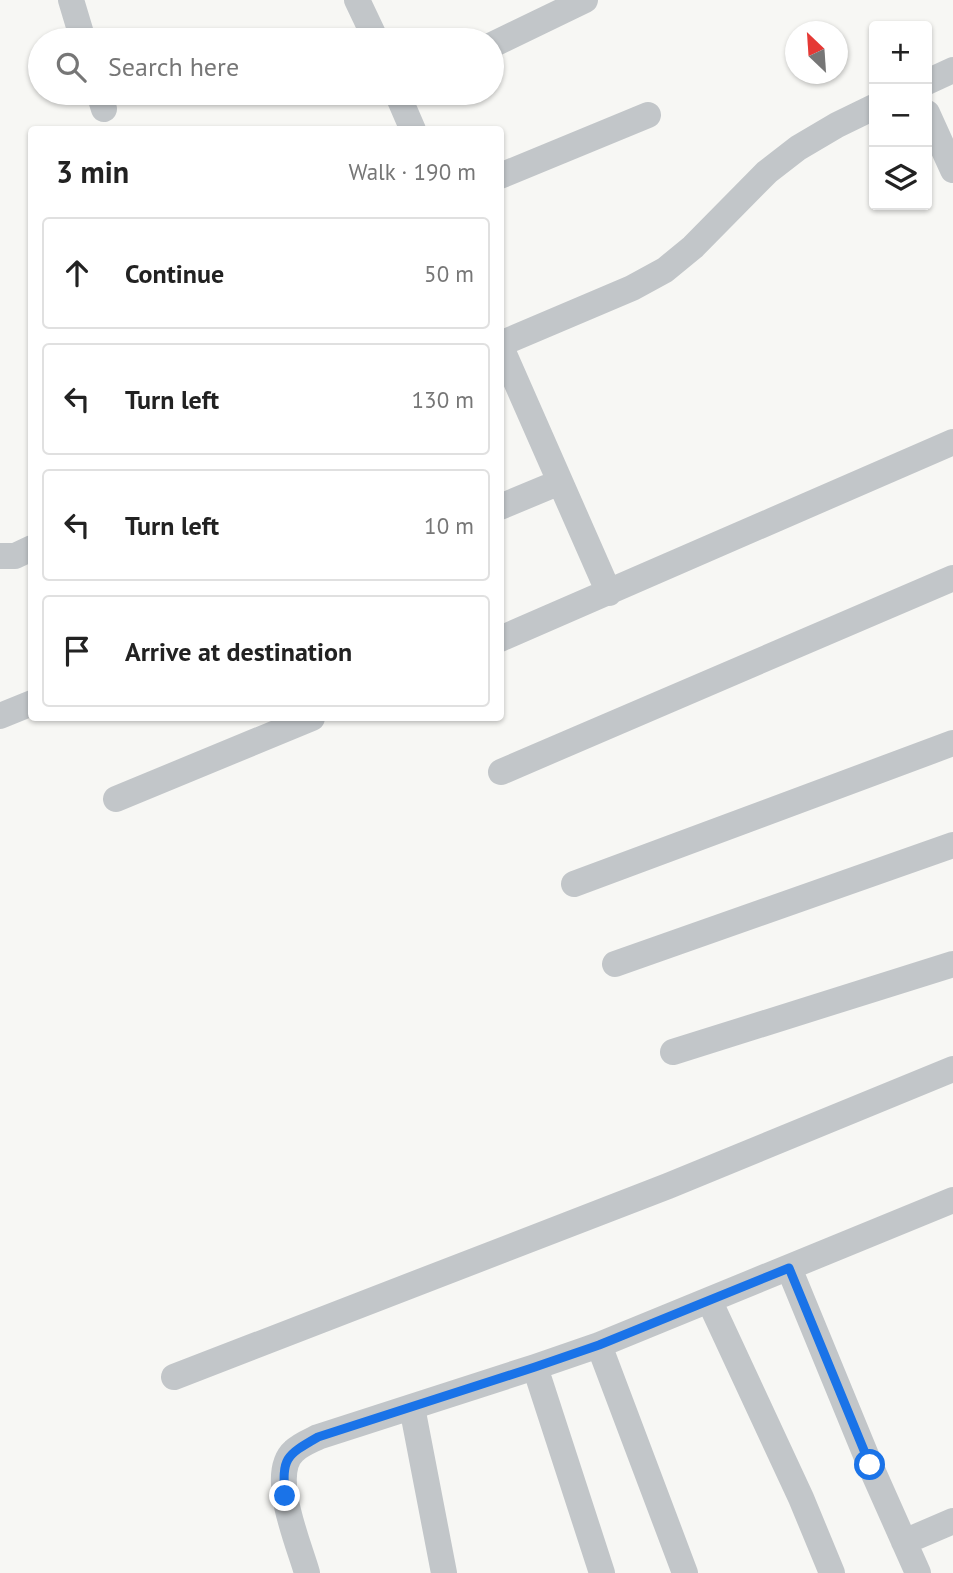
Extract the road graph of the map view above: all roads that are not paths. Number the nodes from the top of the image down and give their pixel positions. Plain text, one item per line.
1 (71, 0) edge
2 (357, 0) edge
3 (585, 0) edge
4 (79, 28) edge
5 (370, 28) edge
6 (504, 39) edge
7 (953, 69) edge
8 (932, 80) edge
9 (402, 105) edge
10 (869, 109) edge
11 (648, 115) dead end
12 (932, 124) edge
13 (410, 126) edge
14 (953, 170) edge
15 (504, 174) edge
16 (504, 343) edge
17 (504, 354) edge
18 (950, 452) edge
19 (560, 482) junction
20 (504, 505) edge
21 (28, 550) edge
22 (0, 556) edge
23 (953, 578) edge
24 (609, 593) junction
25 (504, 637) edge
26 (28, 705) edge
27 (0, 716) edge
28 (305, 721) edge
29 (953, 743) edge
30 (501, 772) dead end
31 (116, 799) dead end
32 (953, 845) edge
33 (574, 884) dead end
34 (615, 964) dead end
35 (953, 964) edge
36 (673, 1052) dead end
37 (953, 1069) edge
38 (953, 1200) edge
39 (789, 1268) junction
40 (709, 1300) junction
41 (599, 1345) junction
42 (535, 1367) junction
43 (174, 1377) dead end
44 (412, 1407) junction
45 (953, 1521) edge
46 (904, 1542) junction
47 (307, 1573) edge
48 (444, 1573) edge
49 (602, 1573) edge
50 (685, 1573) edge
51 (832, 1573) edge
52 (918, 1573) edge

1 - 4 street
2 - 5 street
3 - 6 street
7 - 8 street
9 - 13 street
10 - 16 street
11 - 15 street
12 - 14 street
17 - 19 street
18 - 24 street
19 - 20 street
19 - 24 street
21 - 22 street
23 - 30 street
24 - 25 street
26 - 27 street
28 - 31 street
29 - 33 street
32 - 34 street
35 - 36 street
37 - 43 street
38 - 39 street
39 - 40 street
39 - 46 street
40 - 41 street
40 - 51 street
41 - 42 street
41 - 50 street
42 - 44 street
42 - 49 street
44 - 47 street
44 - 48 street
45 - 46 street
46 - 52 street

